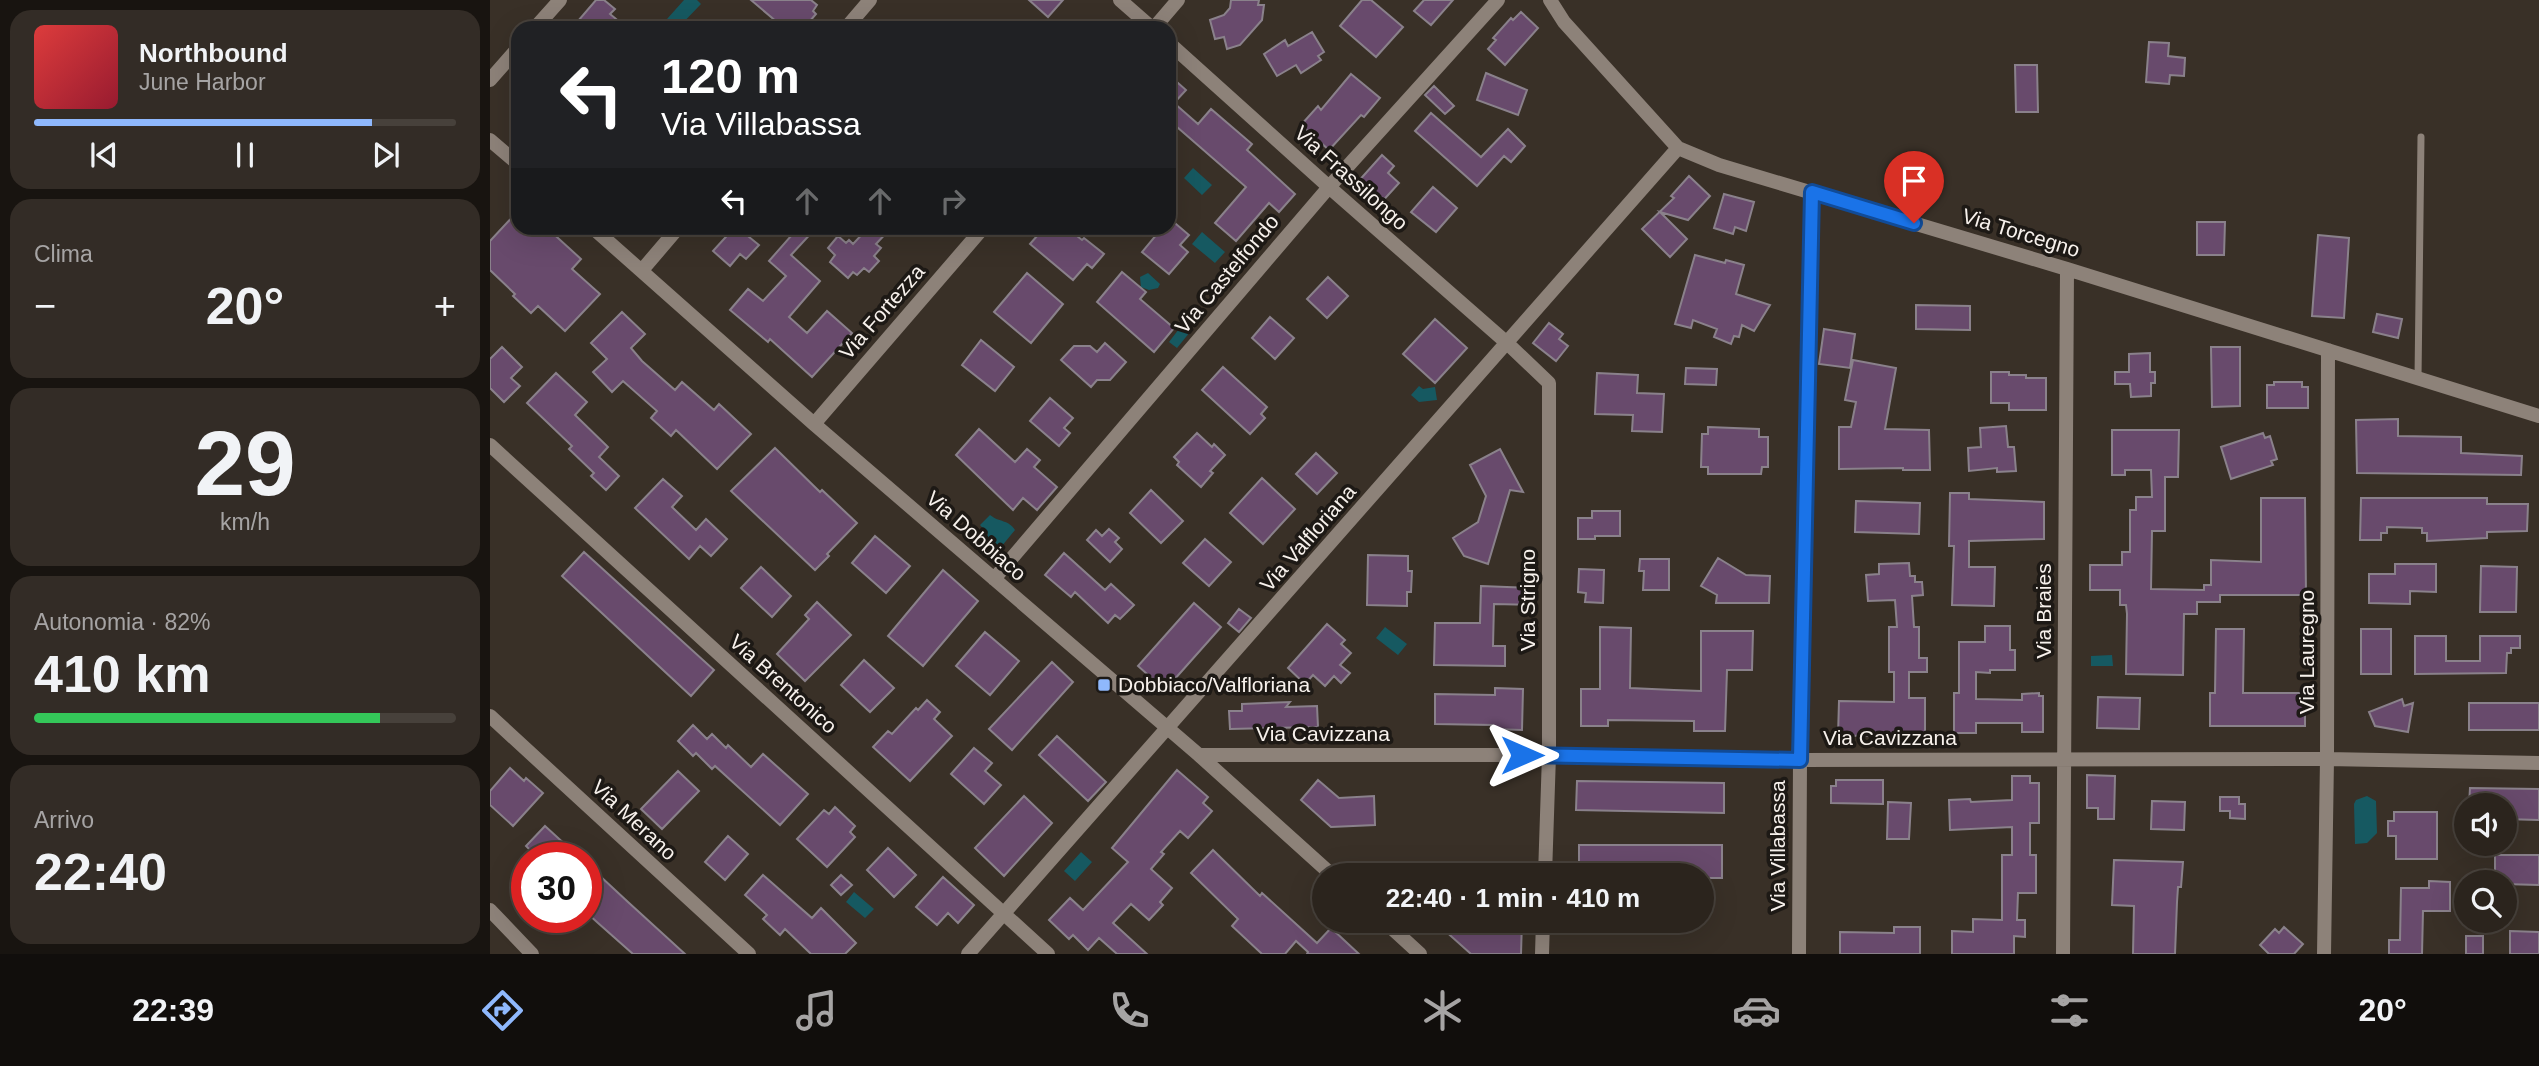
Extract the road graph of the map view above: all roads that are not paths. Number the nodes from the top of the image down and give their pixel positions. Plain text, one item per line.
1 (560, 0) edge
2 (870, 0) edge
3 (1120, 0) edge
4 (1178, 0) edge
5 (1497, 0) edge
6 (1550, 0) edge
7 (541, 21) edge
8 (852, 21) edge
9 (1145, 21) edge
10 (1159, 21) edge
11 (1176, 49) edge
12 (511, 56) edge
13 (490, 80) edge
14 (2421, 137) dead end
15 (490, 140) edge
16 (1678, 148) junction
17 (511, 157) edge
18 (1329, 187) junction
19 (1812, 192) junction
20 (602, 235) edge
21 (672, 235) edge
22 (977, 235) edge
23 (643, 269) junction
24 (2067, 269) junction
25 (1507, 343) junction
26 (2328, 350) junction
27 (2418, 379) junction
28 (2539, 416) edge
29 (814, 425) junction
30 (490, 445) edge
31 (994, 579) junction
32 (490, 716) edge
33 (1167, 730) junction
34 (1199, 755) junction
35 (1549, 755) junction
36 (2064, 759) junction
37 (2328, 759) junction
38 (1800, 760) junction
39 (2539, 763) edge
40 (1319, 863) edge
41 (1545, 863) edge
42 (490, 910) edge
43 (1003, 914) junction
44 (1397, 933) edge
45 (1543, 933) edge
46 (532, 954) edge
47 (749, 954) edge
48 (968, 954) edge
49 (1048, 954) edge
50 (1420, 954) edge
51 (1542, 954) edge
52 (1799, 954) edge
53 (2063, 954) edge
54 (2324, 954) edge

1 - 7 street
2 - 8 street
3 - 9 street
4 - 10 street
5 - 18 street, Via Castelfondo
6 - 16 street, Via Torcegno
11 - 18 street, Via Frassilongo
12 - 13 street
14 - 27 lane
15 - 17 street
16 - 19 street, Via Torcegno
16 - 25 street, Via Valfloriana
18 - 25 street, Via Frassilongo
18 - 31 street, Via Castelfondo
19 - 24 street, Via Torcegno
19 - 38 street, Via Villabassa
20 - 23 street, Via Dobbiaco
21 - 23 street
22 - 29 street, Via Fortezza
23 - 29 street, Via Dobbiaco
24 - 26 street, Via Torcegno
24 - 36 street, Via Braies
25 - 33 street, Via Valfloriana
25 - 35 street, Via Strigno
26 - 27 street, Via Torcegno
26 - 37 street, Via Lauregno
27 - 28 street, Via Torcegno
29 - 31 street, Via Dobbiaco
30 - 43 street, Via Brentonico
31 - 33 street, Via Dobbiaco
32 - 47 street, Via Merano
33 - 34 street, Via Dobbiaco
33 - 43 street, Via Valfloriana
34 - 35 street, Via Cavizzana
34 - 40 street, Via Dobbiaco
35 - 38 street, Via Cavizzana
35 - 41 street, Via Strigno
36 - 37 street, Via Cavizzana
36 - 38 street, Via Cavizzana
36 - 53 street, Via Braies
37 - 39 street, Via Cavizzana
37 - 54 street, Via Lauregno
38 - 52 street, Via Villabassa
42 - 46 street
43 - 48 street, Via Valfloriana
43 - 49 street, Via Brentonico
44 - 50 street
45 - 51 street

